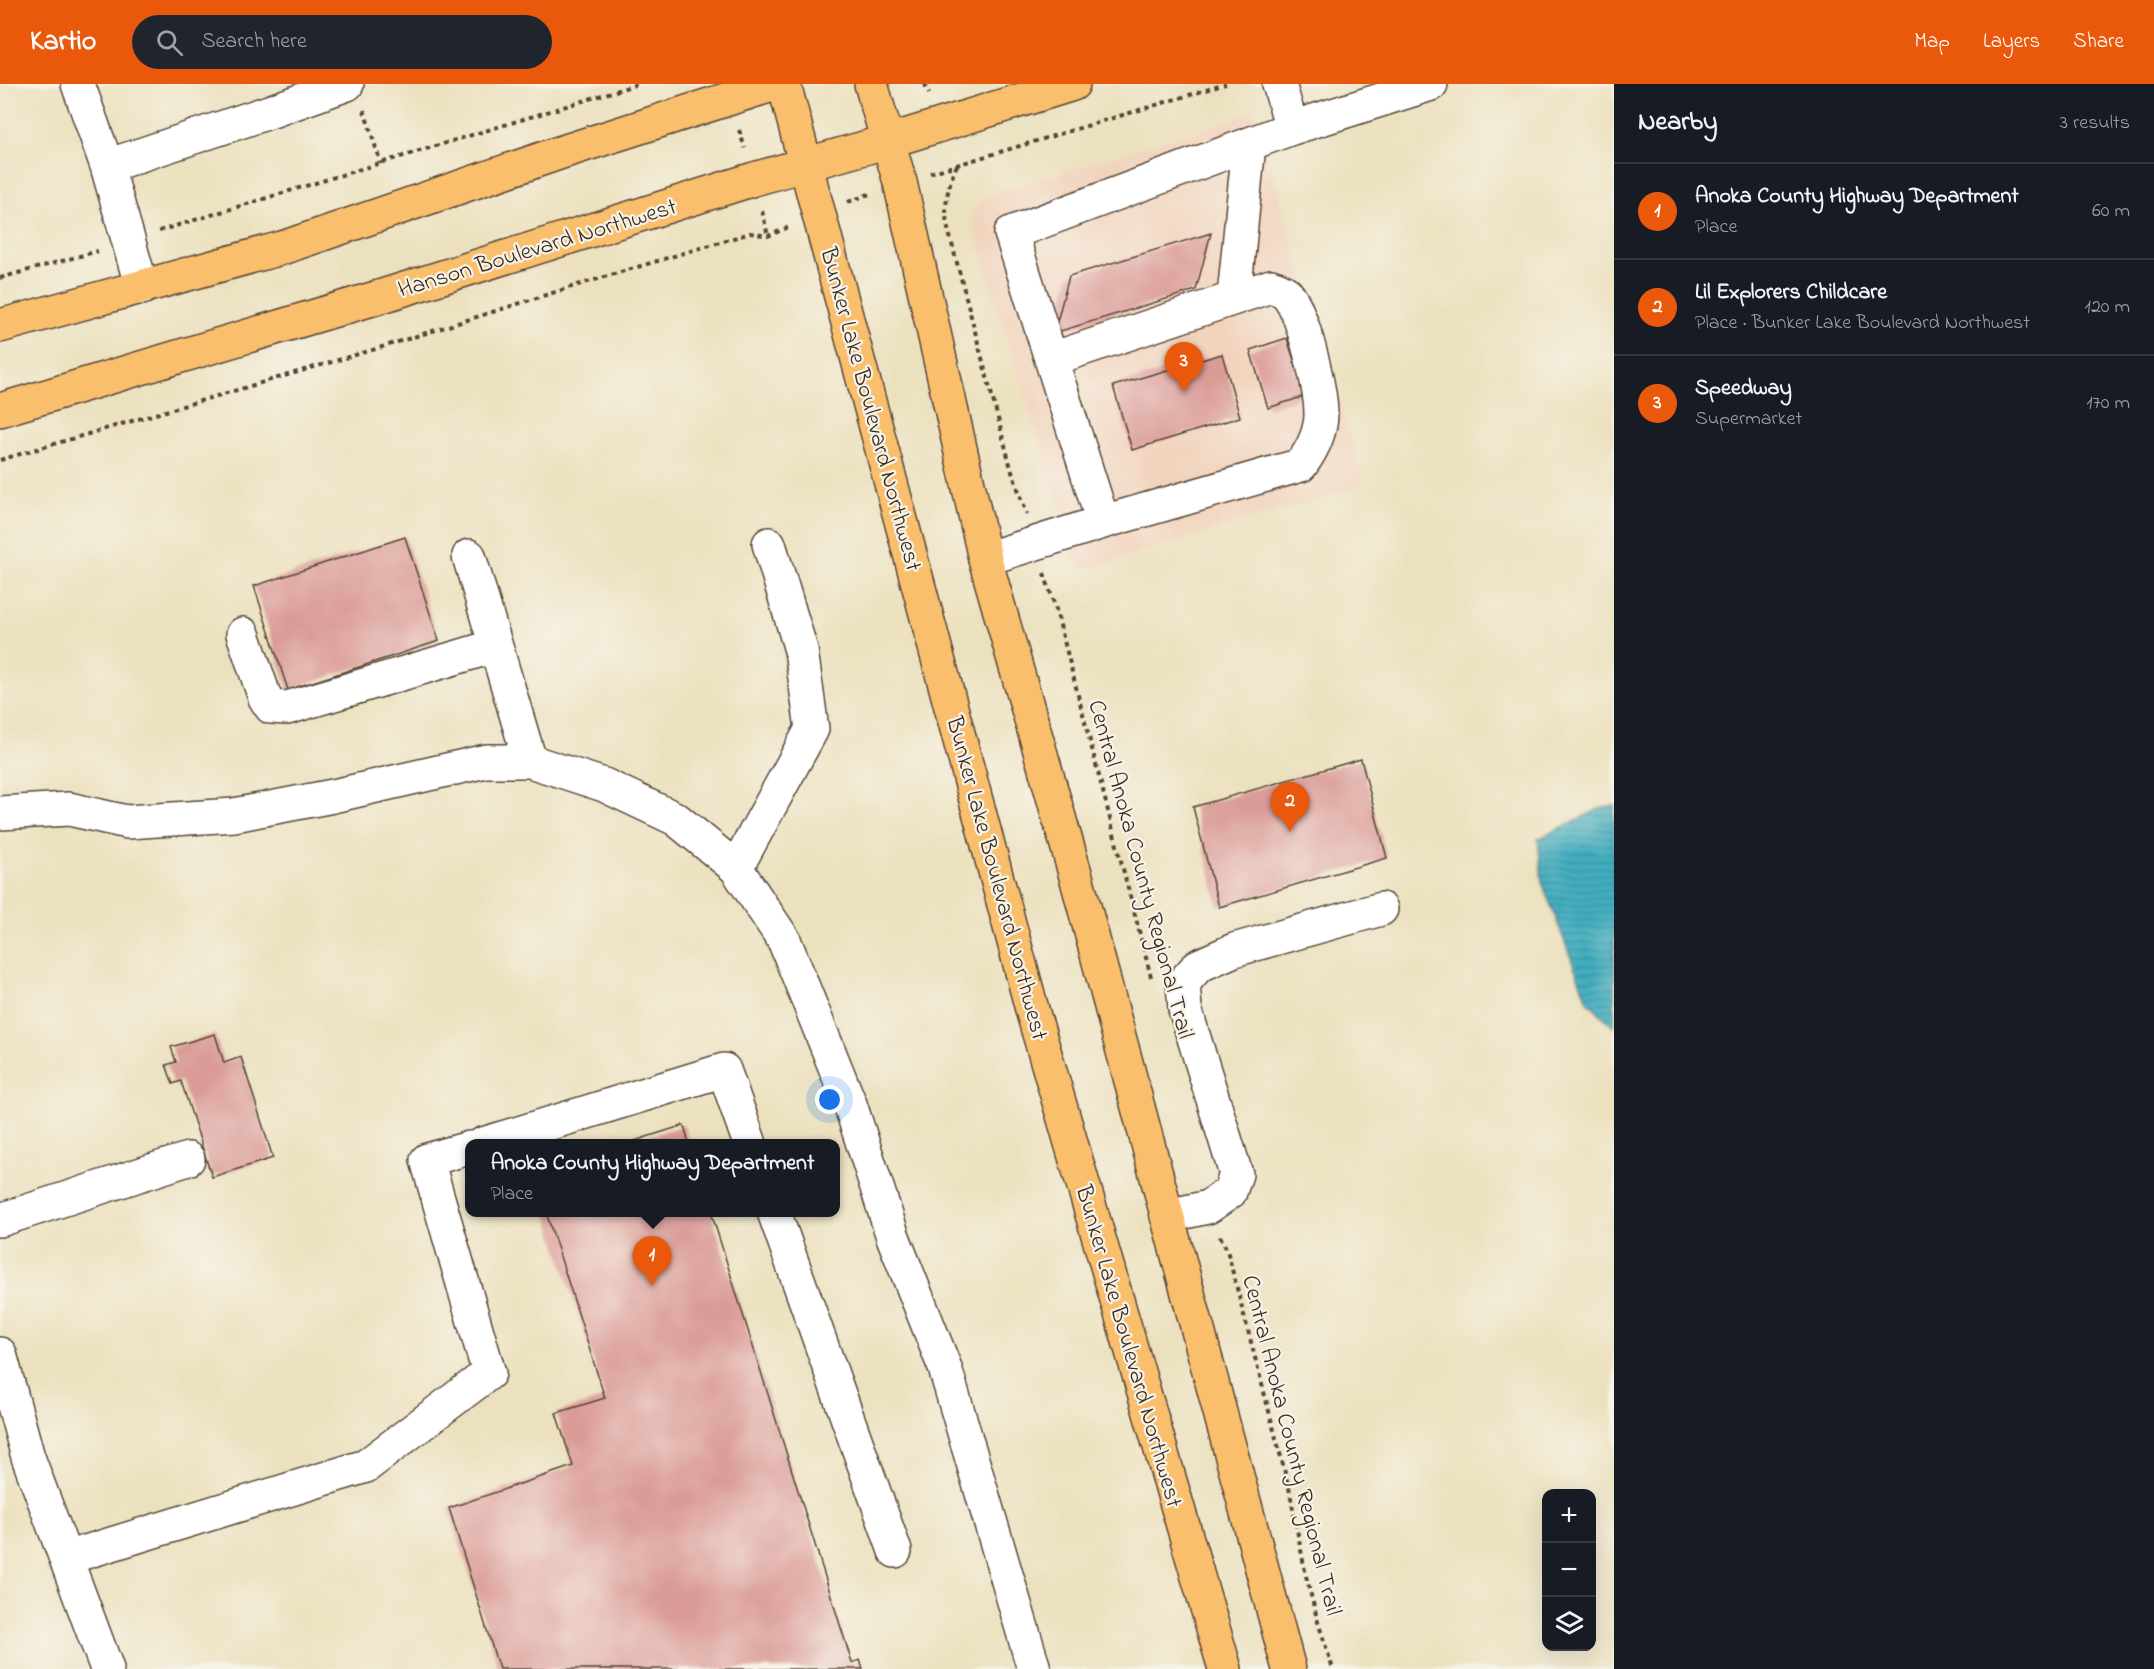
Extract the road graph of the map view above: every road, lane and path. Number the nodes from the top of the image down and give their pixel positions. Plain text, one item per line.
1 (78, 84) edge
2 (638, 84) edge
3 (775, 84) edge
4 (784, 84) edge
5 (871, 84) edge
6 (1073, 84) edge
7 (1226, 84) edge
8 (1279, 84) edge
9 (1431, 84) edge
10 (354, 94) edge
11 (1292, 128) junction
12 (889, 141) junction
13 (1249, 144) junction
14 (381, 164) junction
15 (806, 164) junction
16 (957, 165) junction
17 (107, 166) junction
18 (900, 182) junction
19 (820, 213) junction
20 (129, 241) junction
21 (0, 278) edge
22 (142, 288) junction
23 (1234, 297) junction
24 (0, 326) edge
25 (1052, 359) junction
26 (0, 410) edge
27 (0, 460) edge
28 (1030, 522) dead end
29 (1103, 522) junction
30 (769, 543) dead end
31 (469, 555) dead end
32 (985, 559) junction
33 (1041, 563) dead end
34 (243, 634) dead end
35 (495, 646) junction
36 (530, 761) junction
37 (0, 813) edge
38 (736, 868) junction
39 (1381, 909) dead end
40 (1152, 980) dead end
41 (496, 1139) edge
42 (749, 1139) edge
43 (465, 1149) edge
44 (188, 1159) dead end
45 (1167, 1216) junction
46 (776, 1217) edge
47 (0, 1220) edge
48 (1216, 1230) dead end
49 (0, 1354) edge
50 (11, 1438) edge
51 (895, 1551) dead end
52 (66, 1558) junction
53 (107, 1669) edge
54 (1034, 1669) edge
55 (1225, 1669) edge
56 (1289, 1669) edge
57 (1333, 1669) edge

1 - 17 lane
2 - 14 path
3 - 22 main road
4 - 15 main road, Bunker Lake Boulevard Northwest
5 - 12 main road
6 - 12 main road, Hanson Boulevard Northwest
7 - 16 path
8 - 11 lane
9 - 11 lane
10 - 14 path
10 - 17 lane
11 - 13 lane
12 - 15 main road, Hanson Boulevard Northwest
12 - 18 main road
13 - 23 lane
13 - 25 lane
14 - 20 path
15 - 19 main road, Bunker Lake Boulevard Northwest
15 - 26 main road, Hanson Boulevard Northwest
16 - 18 path
16 - 28 path
17 - 20 lane
18 - 19 path
18 - 32 main road
19 - 27 path
19 - 55 main road, Bunker Lake Boulevard Northwest
20 - 21 path
20 - 22 lane
22 - 24 main road
23 - 25 lane
23 - 29 lane
25 - 29 lane
29 - 32 lane
30 - 38 lane
31 - 35 lane
32 - 45 main road
33 - 40 path, Central Anoka County Regional Trail
34 - 35 lane
35 - 36 lane
36 - 37 lane
36 - 38 lane
38 - 54 lane
39 - 45 lane
41 - 42 lane
43 - 52 lane
44 - 47 lane
45 - 56 main road
46 - 51 lane
48 - 57 path, Central Anoka County Regional Trail
49 - 50 lane
50 - 52 lane
52 - 53 lane

